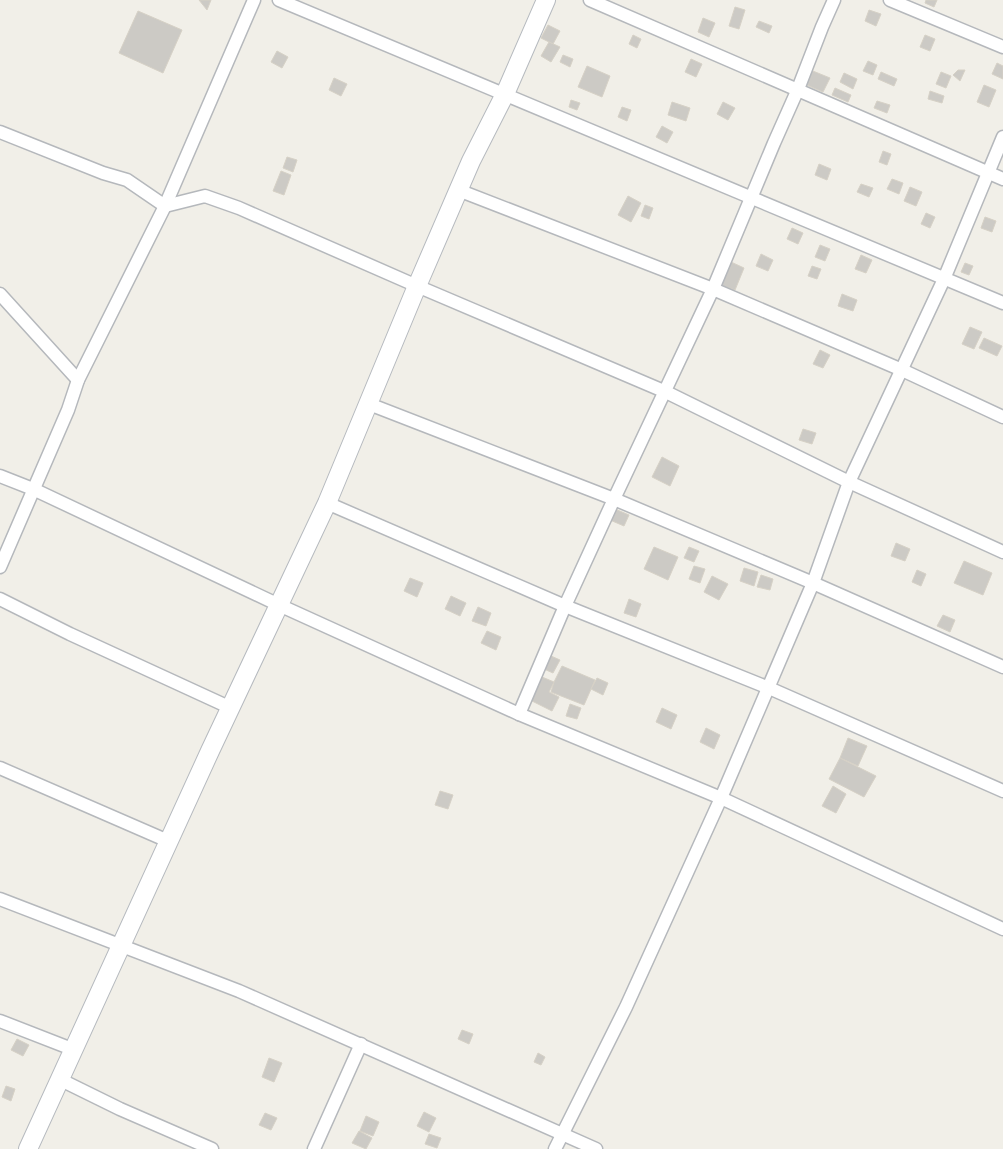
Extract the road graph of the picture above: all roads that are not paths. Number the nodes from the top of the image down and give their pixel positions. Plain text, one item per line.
1 (254, 0) edge
2 (279, 0) edge
3 (546, 0) edge
4 (590, 0) edge
5 (834, 0) edge
6 (890, 0) edge
7 (1003, 46) edge
8 (798, 89) junction
9 (505, 94) junction
10 (0, 132) edge
11 (1003, 137) edge
12 (988, 172) junction
13 (1003, 179) edge
14 (458, 190) junction
15 (751, 199) junction
16 (165, 206) junction
17 (944, 279) junction
18 (417, 286) junction
19 (714, 290) junction
20 (0, 294) edge
21 (1003, 303) edge
22 (902, 370) junction
23 (78, 380) junction
24 (666, 392) junction
25 (369, 404) junction
26 (1003, 417) edge
27 (0, 476) edge
28 (849, 482) junction
29 (33, 489) junction
30 (614, 499) junction
31 (327, 503) junction
32 (1003, 552) edge
33 (0, 567) edge
34 (813, 583) junction
35 (0, 599) edge
36 (279, 605) junction
37 (565, 606) junction
38 (1003, 667) edge
39 (769, 688) junction
40 (231, 708) junction
41 (519, 714) junction
42 (0, 768) edge
43 (1003, 791) edge
44 (721, 798) junction
45 (168, 841) junction
46 (0, 899) edge
47 (1003, 930) edge
48 (120, 946) junction
49 (0, 1022) edge
50 (361, 1044) junction
51 (72, 1049) junction
52 (59, 1079) junction
53 (562, 1134) junction
54 (28, 1149) edge
55 (212, 1149) edge
56 (314, 1149) edge
57 (555, 1149) edge
58 (596, 1149) edge

1 - 16 street
2 - 9 street
3 - 9 street
4 - 8 street
5 - 8 street
6 - 7 street
8 - 12 street
8 - 15 street
9 - 14 street
9 - 15 street
10 - 16 street
11 - 12 street
12 - 13 street
12 - 17 street
14 - 18 street
14 - 19 street
15 - 17 street
15 - 19 street
16 - 18 street
16 - 23 street
17 - 21 street
17 - 22 street
18 - 24 street
18 - 25 street
19 - 22 street
19 - 24 street
20 - 23 street
22 - 26 street
22 - 28 street
23 - 29 street
24 - 28 street
24 - 30 street
25 - 30 street
25 - 31 street
27 - 29 street
28 - 32 street
28 - 34 street
29 - 33 street
29 - 36 street
30 - 34 street
30 - 37 street
31 - 36 street
31 - 37 street
34 - 38 street
34 - 39 street
35 - 40 street
36 - 40 street
36 - 41 street
37 - 39 street
37 - 41 street
39 - 43 street
39 - 44 street
40 - 45 street
41 - 44 street
42 - 45 street
44 - 47 street
44 - 53 street
45 - 48 street
46 - 48 street
48 - 50 street
48 - 51 street
49 - 51 street
50 - 53 street
50 - 56 street
51 - 52 street
52 - 54 street
52 - 55 street
53 - 57 street
53 - 58 street

